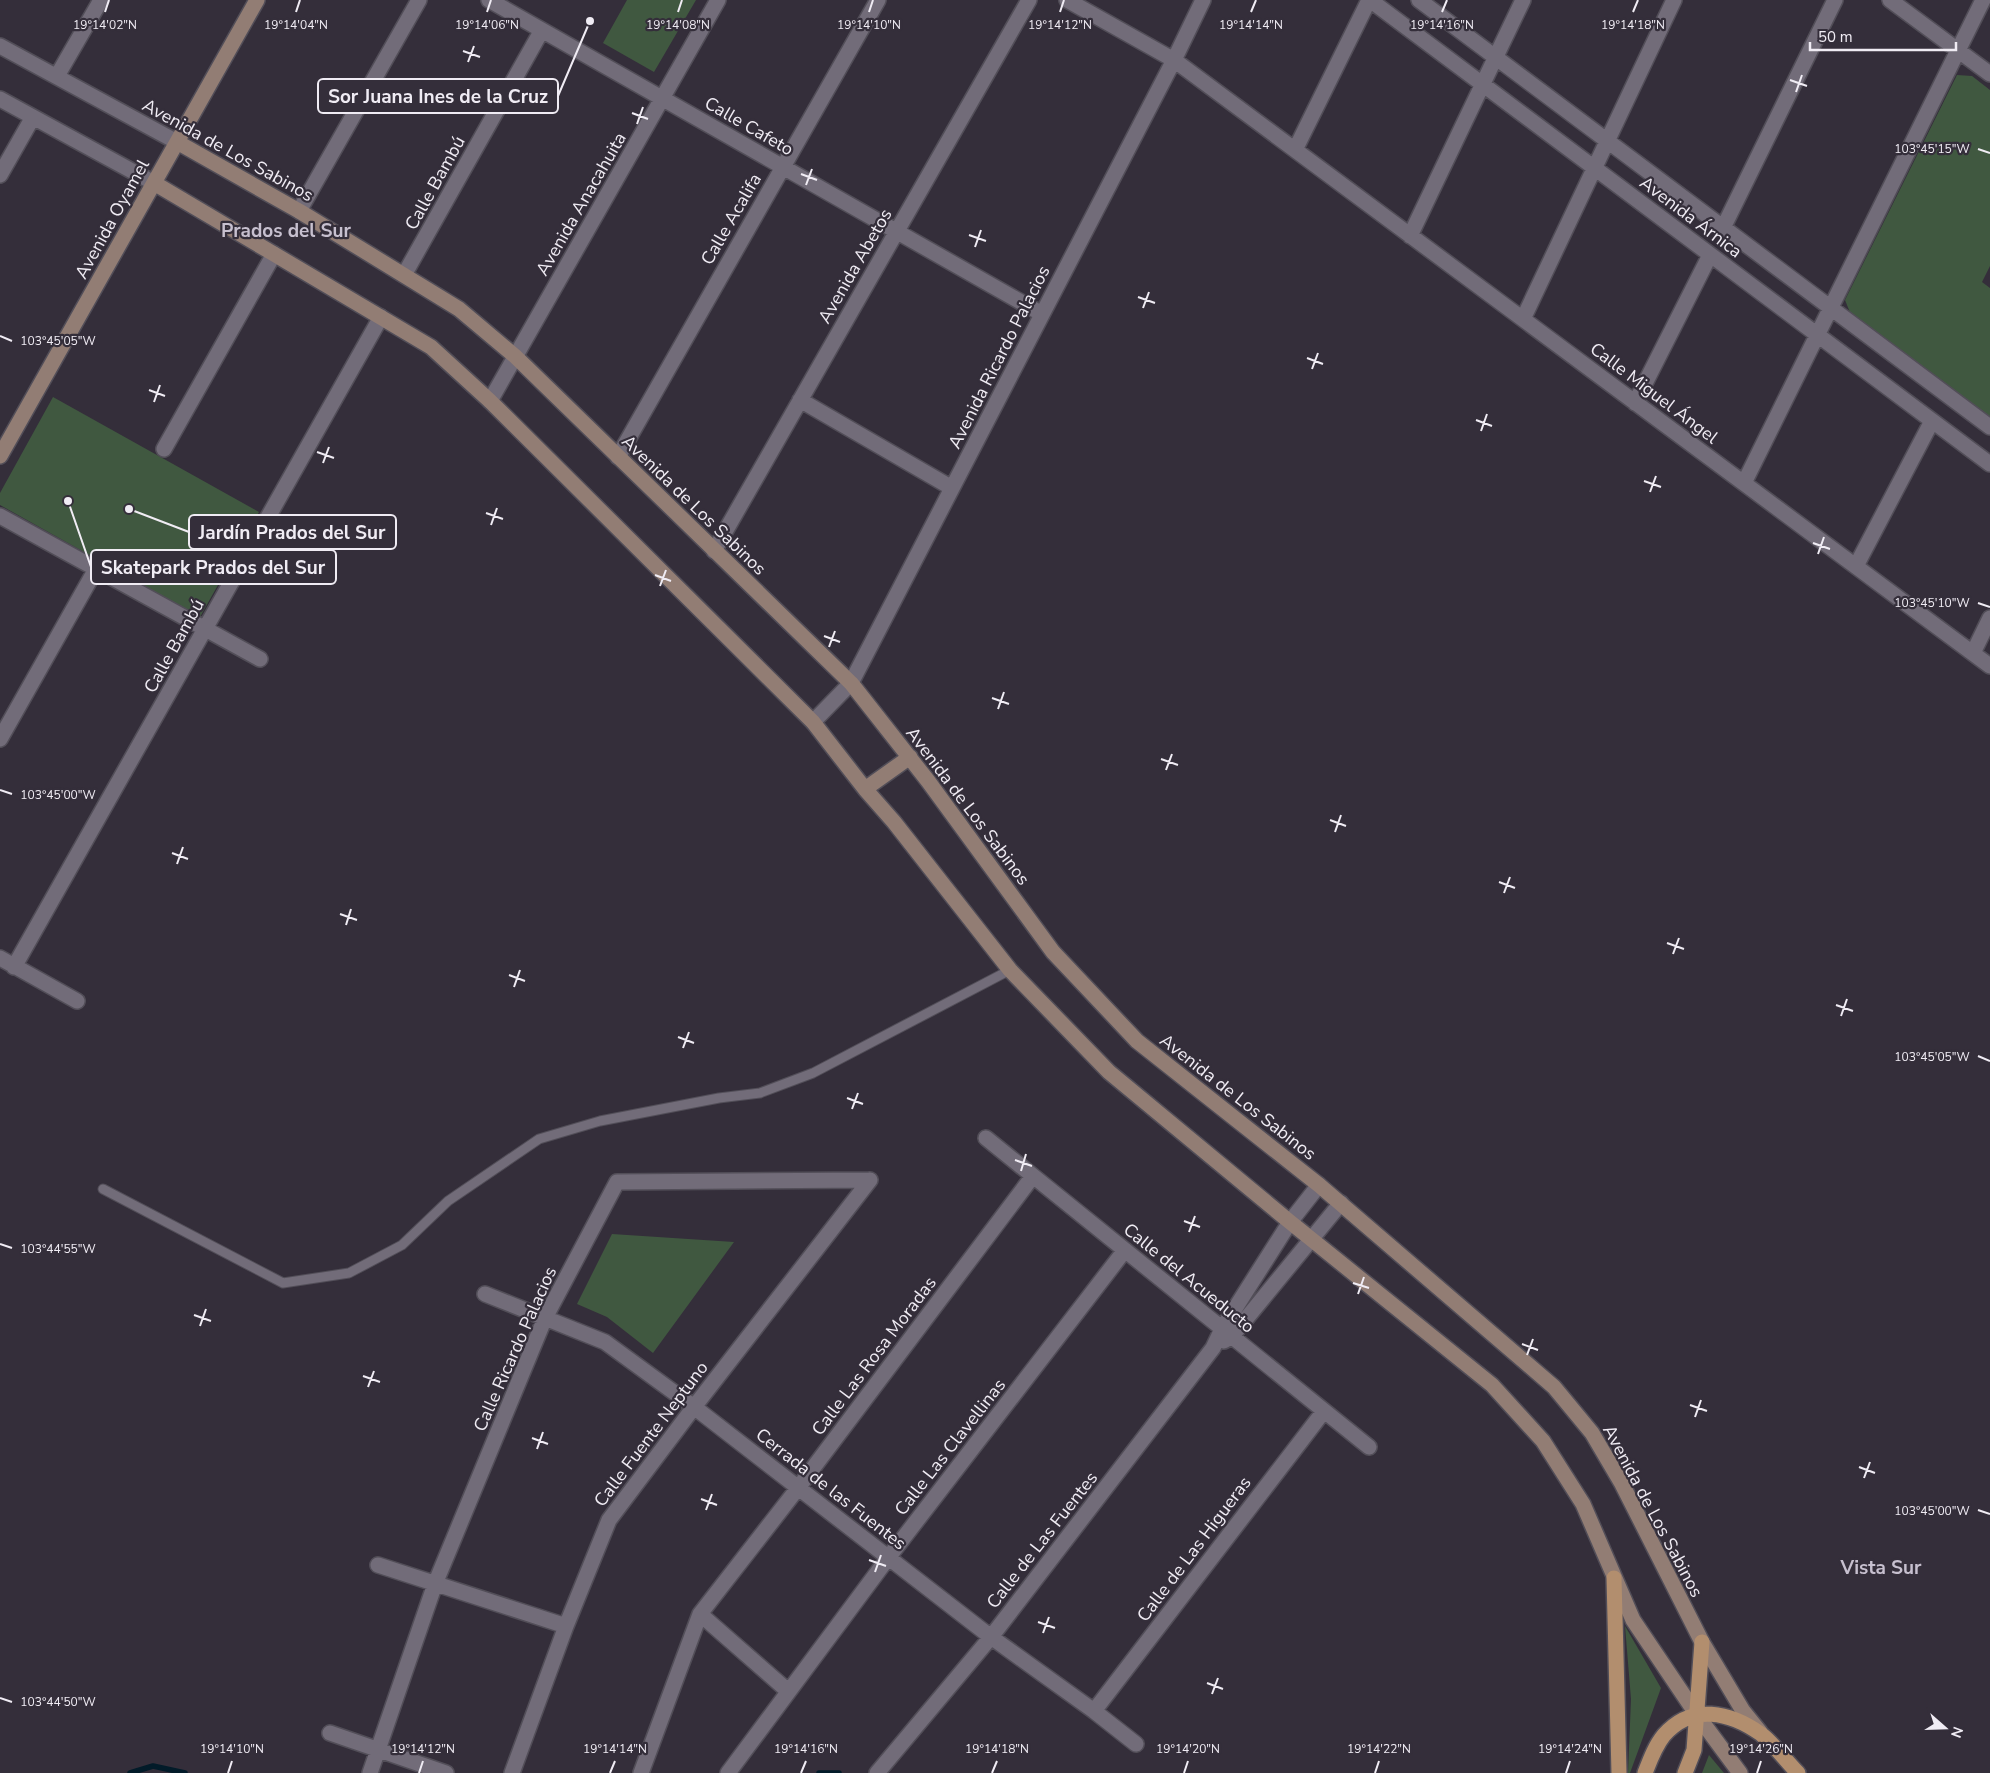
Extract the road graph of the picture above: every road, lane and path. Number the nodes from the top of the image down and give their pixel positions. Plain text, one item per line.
1 (100, 0) edge
2 (257, 0) edge
3 (419, 0) edge
4 (489, 0) edge
5 (718, 0) edge
6 (878, 0) edge
7 (1028, 0) edge
8 (1067, 0) edge
9 (1203, 0) edge
10 (1370, 0) edge
11 (1419, 0) edge
12 (1523, 0) edge
13 (1674, 0) edge
14 (1835, 0) edge
15 (1890, 0) edge
16 (1983, 0) edge
17 (542, 30) junction
18 (0, 46) edge
19 (1958, 50) junction
20 (1496, 58) junction
21 (1174, 60) junction
22 (1990, 74) edge
23 (57, 76) junction
24 (1483, 84) junction
25 (0, 99) edge
26 (662, 99) junction
27 (33, 117) junction
28 (1607, 141) junction
29 (178, 142) junction
30 (1295, 150) junction
31 (783, 167) junction
32 (1594, 168) junction
33 (0, 175) edge
34 (154, 183) junction
35 (299, 211) junction
36 (1723, 228) junction
37 (896, 232) junction
38 (1410, 236) junction
39 (274, 254) junction
40 (1710, 255) junction
41 (404, 275) junction
42 (1831, 308) junction
43 (1042, 314) junction
44 (381, 317) junction
45 (1523, 319) junction
46 (1817, 335) junction
47 (516, 357) junction
48 (800, 400) junction
49 (490, 401) junction
50 (1635, 402) junction
51 (1932, 421) junction
52 (1990, 427) edge
53 (164, 449) dead end
54 (0, 456) edge
55 (618, 457) junction
56 (1990, 464) edge
57 (1744, 483) junction
58 (952, 488) junction
59 (0, 516) edge
60 (714, 551) junction
61 (1856, 566) junction
62 (96, 569) junction
63 (1990, 618) edge
64 (205, 628) junction
65 (1973, 653) junction
66 (260, 659) dead end
67 (1990, 666) edge
68 (851, 683) junction
69 (813, 722) junction
70 (0, 739) edge
71 (910, 757) junction
72 (865, 789) junction
73 (0, 958) edge
74 (14, 966) junction
75 (1010, 970) junction
76 (77, 1001) dead end
77 (986, 1138) dead end
78 (1033, 1176) junction
79 (870, 1180) joint
80 (1319, 1185) junction
81 (103, 1188) dead end
82 (1341, 1203) junction
83 (1290, 1222) junction
84 (1312, 1239) junction
85 (1125, 1250) junction
86 (485, 1294) dead end
87 (545, 1318) junction
88 (1227, 1332) junction
89 (694, 1407) junction
90 (1324, 1411) junction
91 (1369, 1447) dead end
92 (798, 1488) junction
93 (888, 1558) junction
94 (378, 1565) dead end
95 (1614, 1578) junction
96 (435, 1584) junction
97 (700, 1614) junction
98 (566, 1626) junction
99 (991, 1637) junction
100 (1702, 1642) junction
101 (788, 1691) junction
102 (1094, 1711) junction
103 (1697, 1715) junction
104 (330, 1732) dead end
105 (1762, 1735) junction
106 (1136, 1744) dead end
107 (378, 1748) junction
108 (370, 1773) edge
109 (446, 1773) edge
110 (512, 1773) edge
111 (641, 1773) edge
112 (728, 1773) edge
113 (877, 1773) edge
114 (1619, 1773) edge
115 (1645, 1773) edge
116 (1685, 1773) edge
117 (1740, 1773) edge
118 (1798, 1773) edge

1 - 23 street
2 - 29 street, Avenida Oyamel
3 - 35 street
4 - 17 street, Calle Cafeto
5 - 26 street, Avenida Anacahuita
6 - 31 street, Calle Acalifa
7 - 37 street, Avenida Abetos
8 - 21 street, Calle Miguel Ángel
9 - 21 street, Avenida Ricardo Palacios
10 - 24 street, Avenida Árnica
10 - 30 street
11 - 20 street, Avenida Árnica
12 - 20 street
13 - 28 street
14 - 36 street
15 - 19 street
16 - 19 street
17 - 26 street, Calle Cafeto
17 - 41 street, Calle Bambú
18 - 23 street, Avenida de Los Sabinos
19 - 22 street
19 - 42 street
20 - 24 street
20 - 28 street, Avenida Árnica
21 - 30 street, Calle Miguel Ángel
21 - 43 street, Avenida Ricardo Palacios
23 - 29 street, Avenida de Los Sabinos
24 - 32 street, Avenida Árnica
24 - 38 street
25 - 27 street
26 - 31 street, Calle Cafeto
26 - 47 street, Avenida Anacahuita
27 - 33 street
27 - 34 street
28 - 32 street
28 - 36 street, Avenida Árnica
29 - 34 street, Avenida Oyamel
29 - 35 street, Avenida de Los Sabinos
30 - 38 street, Calle Miguel Ángel
31 - 37 street, Calle Cafeto
31 - 55 street, Calle Acalifa
32 - 40 street, Avenida Árnica
32 - 45 street
34 - 39 street
34 - 54 street, Avenida Oyamel
35 - 41 street, Avenida de Los Sabinos
36 - 42 street, Avenida Árnica
37 - 43 street, Calle Cafeto
37 - 48 street, Avenida Abetos
38 - 45 street, Calle Miguel Ángel
39 - 44 street
39 - 53 street
40 - 46 street, Avenida Árnica
40 - 50 street
41 - 47 street, Avenida de Los Sabinos
42 - 46 street
42 - 52 street, Avenida Árnica
43 - 58 street, Avenida Ricardo Palacios
44 - 49 street
44 - 64 street, Calle Bambú
45 - 50 street, Calle Miguel Ángel
46 - 51 street, Avenida Árnica
46 - 57 street
47 - 49 street, Avenida Anacahuita
47 - 55 street, Avenida de Los Sabinos
48 - 58 street
48 - 60 street, Avenida Abetos
49 - 69 street
50 - 57 street, Calle Miguel Ángel
51 - 56 street, Avenida Árnica
51 - 61 street
55 - 60 street, Avenida de Los Sabinos
57 - 61 street, Calle Miguel Ángel
58 - 68 street, Avenida Ricardo Palacios
59 - 62 street
60 - 68 street, Avenida de Los Sabinos
61 - 65 street, Calle Miguel Ángel
62 - 64 street
62 - 70 street
63 - 65 street
64 - 66 street
64 - 74 street, Calle Bambú
65 - 67 street, Calle Miguel Ángel
68 - 69 street, Avenida Ricardo Palacios
68 - 71 street, Avenida de Los Sabinos
69 - 72 street
71 - 72 street
71 - 80 street, Avenida de Los Sabinos
72 - 75 street
73 - 74 street
74 - 76 street
75 - 81 lane
75 - 83 street
77 - 78 street, Calle del Acueducto
78 - 85 street, Calle del Acueducto
78 - 92 street, Calle Las Rosa Moradas
79 - 87 street, Calle Ricardo Palacios
79 - 89 street, Calle Fuente Neptuno
80 - 82 street, Avenida de Los Sabinos
80 - 83 street
82 - 84 street
82 - 100 street, Avenida de Los Sabinos
83 - 84 street
83 - 88 street
84 - 88 street
84 - 95 street
85 - 88 street, Calle del Acueducto
85 - 93 street, Calle Las Clavellinas
86 - 87 street, Cerrada de las Fuentes
87 - 89 street, Cerrada de las Fuentes
87 - 96 street, Calle Ricardo Palacios
88 - 90 street, Calle del Acueducto
88 - 99 street, Calle de Las Fuentes
89 - 92 street, Cerrada de las Fuentes
89 - 98 street, Calle Fuente Neptuno
90 - 91 street, Calle del Acueducto
90 - 102 street, Calle de Las Higueras
92 - 93 street, Cerrada de las Fuentes
92 - 97 street, Calle Las Rosa Moradas
93 - 99 street, Cerrada de las Fuentes
93 - 101 street, Calle Las Clavellinas
94 - 96 street
95 - 103 street
95 - 114 main road
96 - 98 street
96 - 107 street, Calle Ricardo Palacios
97 - 101 street
97 - 111 street, Calle Las Rosa Moradas
98 - 110 street, Calle Fuente Neptuno
99 - 102 street, Cerrada de las Fuentes
99 - 113 street, Calle de Las Fuentes
100 - 103 main road
100 - 105 street, Avenida de Los Sabinos
101 - 112 street, Calle Las Clavellinas
102 - 106 street, Cerrada de las Fuentes
103 - 105 main road
103 - 115 main road
103 - 116 main road
103 - 117 street
104 - 107 street
105 - 118 main road
107 - 108 street, Calle Ricardo Palacios
107 - 109 street

